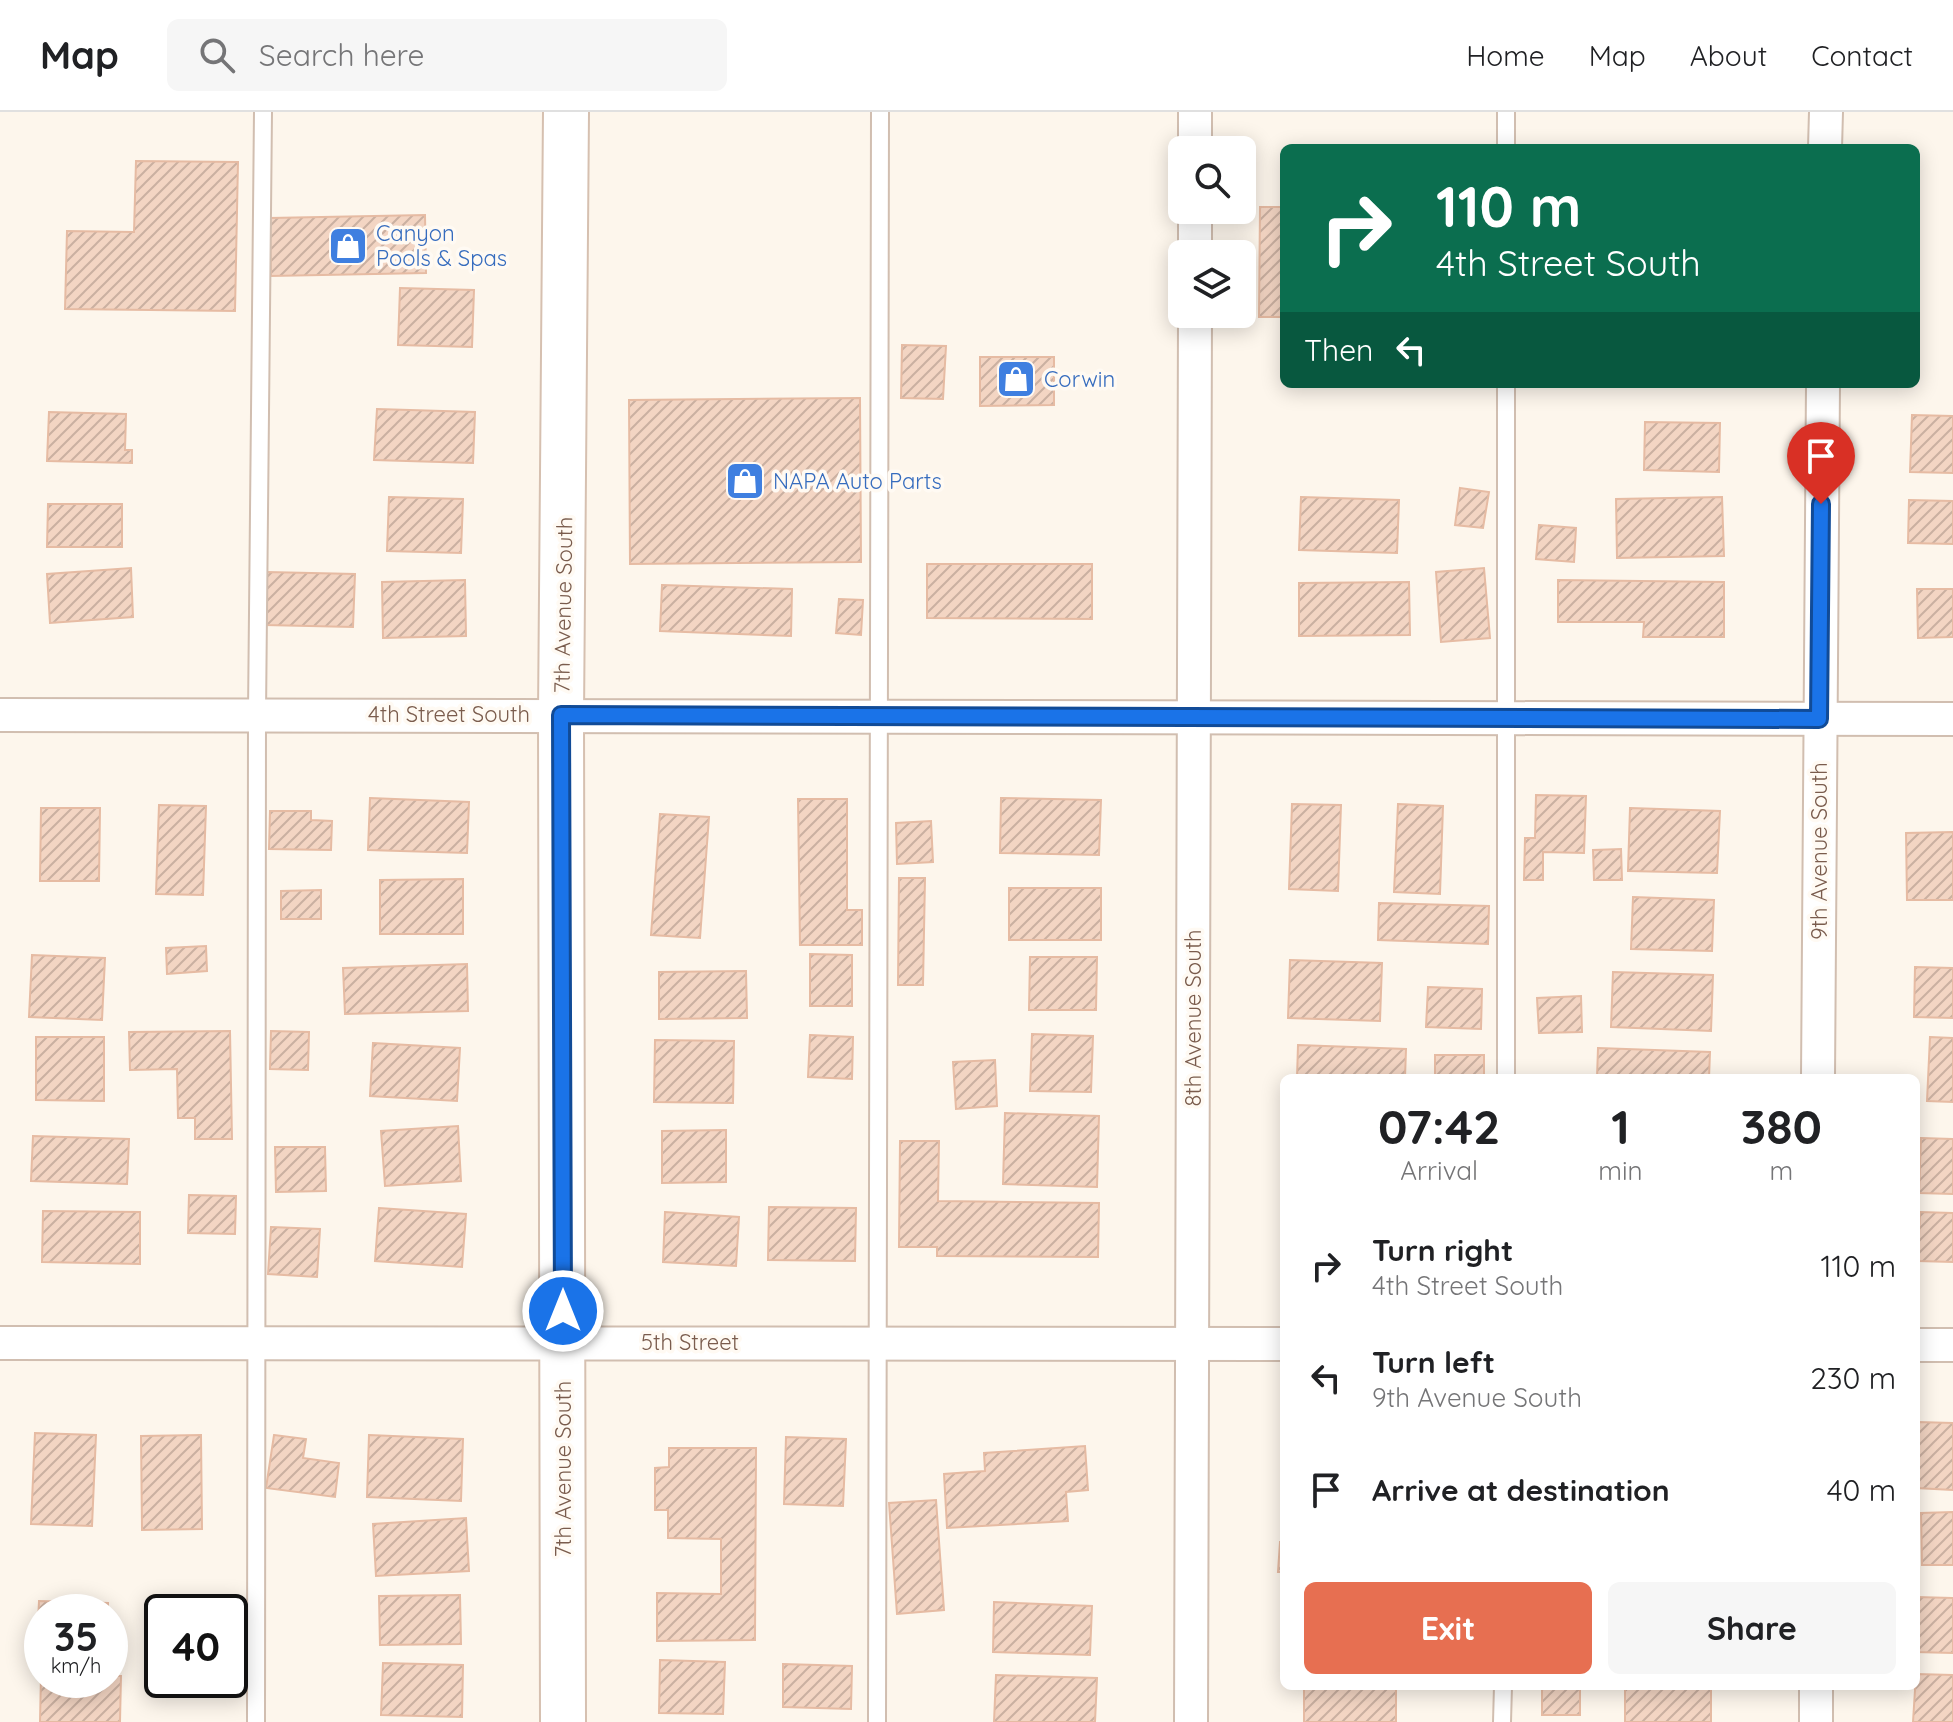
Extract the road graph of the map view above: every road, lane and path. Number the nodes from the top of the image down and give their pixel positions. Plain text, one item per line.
1 (263, 112) edge
2 (566, 112) edge
3 (880, 112) edge
4 (1195, 112) edge
5 (1506, 112) edge
6 (1826, 112) edge
7 (1195, 136) edge
8 (1506, 144) edge
9 (1825, 144) edge
10 (1195, 328) edge
11 (1506, 388) edge
12 (1823, 388) edge
13 (257, 713) junction
14 (0, 715) edge
15 (561, 715) junction
16 (879, 715) junction
17 (1193, 716) junction
18 (1506, 718) junction
19 (1819, 719) junction
20 (1953, 719) edge
21 (1506, 1074) edge
22 (1818, 1074) edge
23 (563, 1342) junction
24 (0, 1343) edge
25 (878, 1343) junction
26 (1192, 1344) junction
27 (1280, 1344) edge
28 (257, 1345) junction
29 (1920, 1345) edge
30 (1953, 1345) edge
31 (1503, 1690) edge
32 (1816, 1690) edge
33 (256, 1722) edge
34 (563, 1722) edge
35 (877, 1722) edge
36 (1191, 1722) edge
37 (1502, 1722) edge
38 (1816, 1722) edge

1 - 13 lane
2 - 15 street, 7th Avenue South
3 - 16 lane
4 - 7 street
5 - 8 lane
6 - 9 street
10 - 17 street, 8th Avenue South
11 - 18 lane
12 - 19 street, 9th Avenue South
13 - 14 street, 4th Street South
13 - 15 street, 4th Street South
13 - 28 lane
15 - 16 street, 4th Street South
15 - 23 street, 7th Avenue South
16 - 17 street, 4th Street South
16 - 25 lane
17 - 18 street, 4th Street South
17 - 26 street, 8th Avenue South
18 - 19 street, 4th Street South
18 - 21 lane
19 - 20 street, 4th Street South
19 - 22 street, 9th Avenue South
23 - 25 street, 5th Street
23 - 28 street, 5th Street
23 - 34 street, 7th Avenue South
24 - 28 street, 5th Street
25 - 26 street, 5th Street
25 - 35 lane
26 - 27 street, 5th Street
26 - 36 street, 8th Avenue South
28 - 33 lane
29 - 30 street
31 - 37 lane
32 - 38 street

